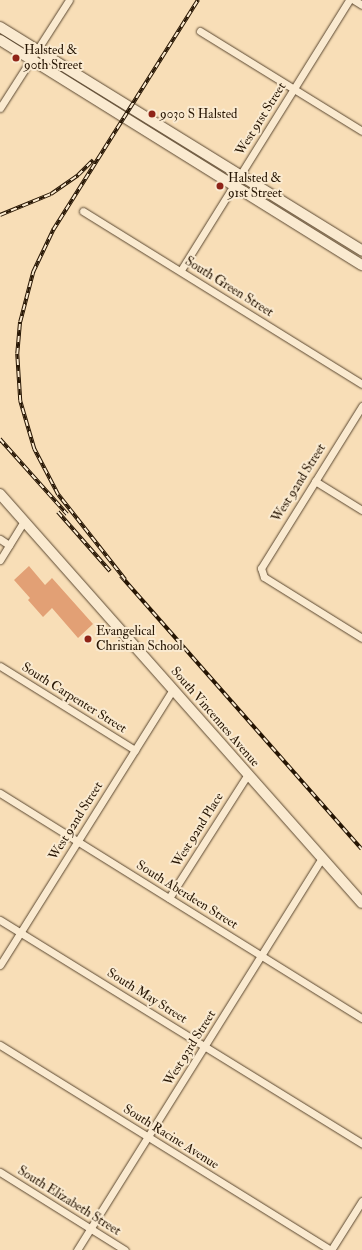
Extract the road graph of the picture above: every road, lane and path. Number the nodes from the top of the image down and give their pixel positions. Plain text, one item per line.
1 (69, 0) edge
2 (350, 0) edge
3 (354, 0) edge
4 (362, 5) edge
5 (0, 27) edge
6 (200, 31) dead end
7 (0, 40) edge
8 (37, 50) junction
9 (32, 60) junction
10 (294, 89) junction
11 (0, 108) edge
12 (362, 131) edge
13 (240, 176) junction
14 (234, 185) junction
15 (83, 211) dead end
16 (362, 251) edge
17 (362, 265) edge
18 (181, 270) junction
19 (362, 384) edge
20 (362, 406) edge
21 (314, 481) junction
22 (0, 494) edge
23 (362, 510) edge
24 (24, 521) junction
25 (0, 539) edge
26 (9, 545) junction
27 (0, 560) edge
28 (362, 638) edge
29 (0, 666) edge
30 (173, 689) junction
31 (135, 750) junction
32 (248, 774) junction
33 (0, 793) edge
34 (78, 841) junction
35 (322, 858) junction
36 (169, 898) junction
37 (362, 903) edge
38 (0, 920) edge
39 (20, 932) junction
40 (261, 955) junction
41 (0, 965) edge
42 (362, 1018) edge
43 (0, 1045) edge
44 (204, 1046) junction
45 (148, 1137) junction
46 (362, 1144) edge
47 (0, 1172) edge
48 (362, 1201) edge
49 (91, 1229) junction
50 (77, 1250) edge
51 (125, 1250) edge
52 (331, 1250) edge

1 - 8 street
2 - 10 street, West 91st Street
3 - 4 street
5 - 8 main road
6 - 10 street
7 - 9 main road
8 - 9 street
8 - 13 main road
9 - 11 street
9 - 14 main road
10 - 12 street
10 - 13 street, West 91st Street
13 - 14 street, West 91st Street
13 - 16 main road
14 - 17 main road
14 - 18 street, West 91st Street
15 - 18 street, South Green Street
18 - 19 street, South Green Street
20 - 21 street, West 92nd Street
21 - 23 street
21 - 28 street, West 92nd Street
22 - 24 main road, South Vincennes Avenue
24 - 26 street
24 - 30 main road, South Vincennes Avenue
25 - 26 street
26 - 27 street
29 - 31 street, South Carpenter Street
30 - 31 street, West 92nd Street
30 - 32 main road, South Vincennes Avenue
31 - 34 street, West 92nd Street
32 - 35 main road, South Vincennes Avenue
32 - 36 street, West 92nd Place
33 - 34 street, South Aberdeen Street
34 - 36 street, South Aberdeen Street
34 - 39 street, West 92nd Street
35 - 37 main road, South Vincennes Avenue
35 - 40 street, West 93rd Street
36 - 40 street, South Aberdeen Street
38 - 39 street, South May Street
39 - 41 street, West 92nd Street
39 - 44 street, South May Street
40 - 42 street, South Aberdeen Street
40 - 44 street, West 93rd Street
43 - 45 street, South Racine Avenue
44 - 45 street, West 93rd Street
44 - 46 street, South May Street
45 - 49 street, West 93rd Street
45 - 52 street, South Racine Avenue
47 - 49 street, South Elizabeth Street
48 - 52 street
49 - 50 street, West 93rd Street
49 - 51 street, South Elizabeth Street

